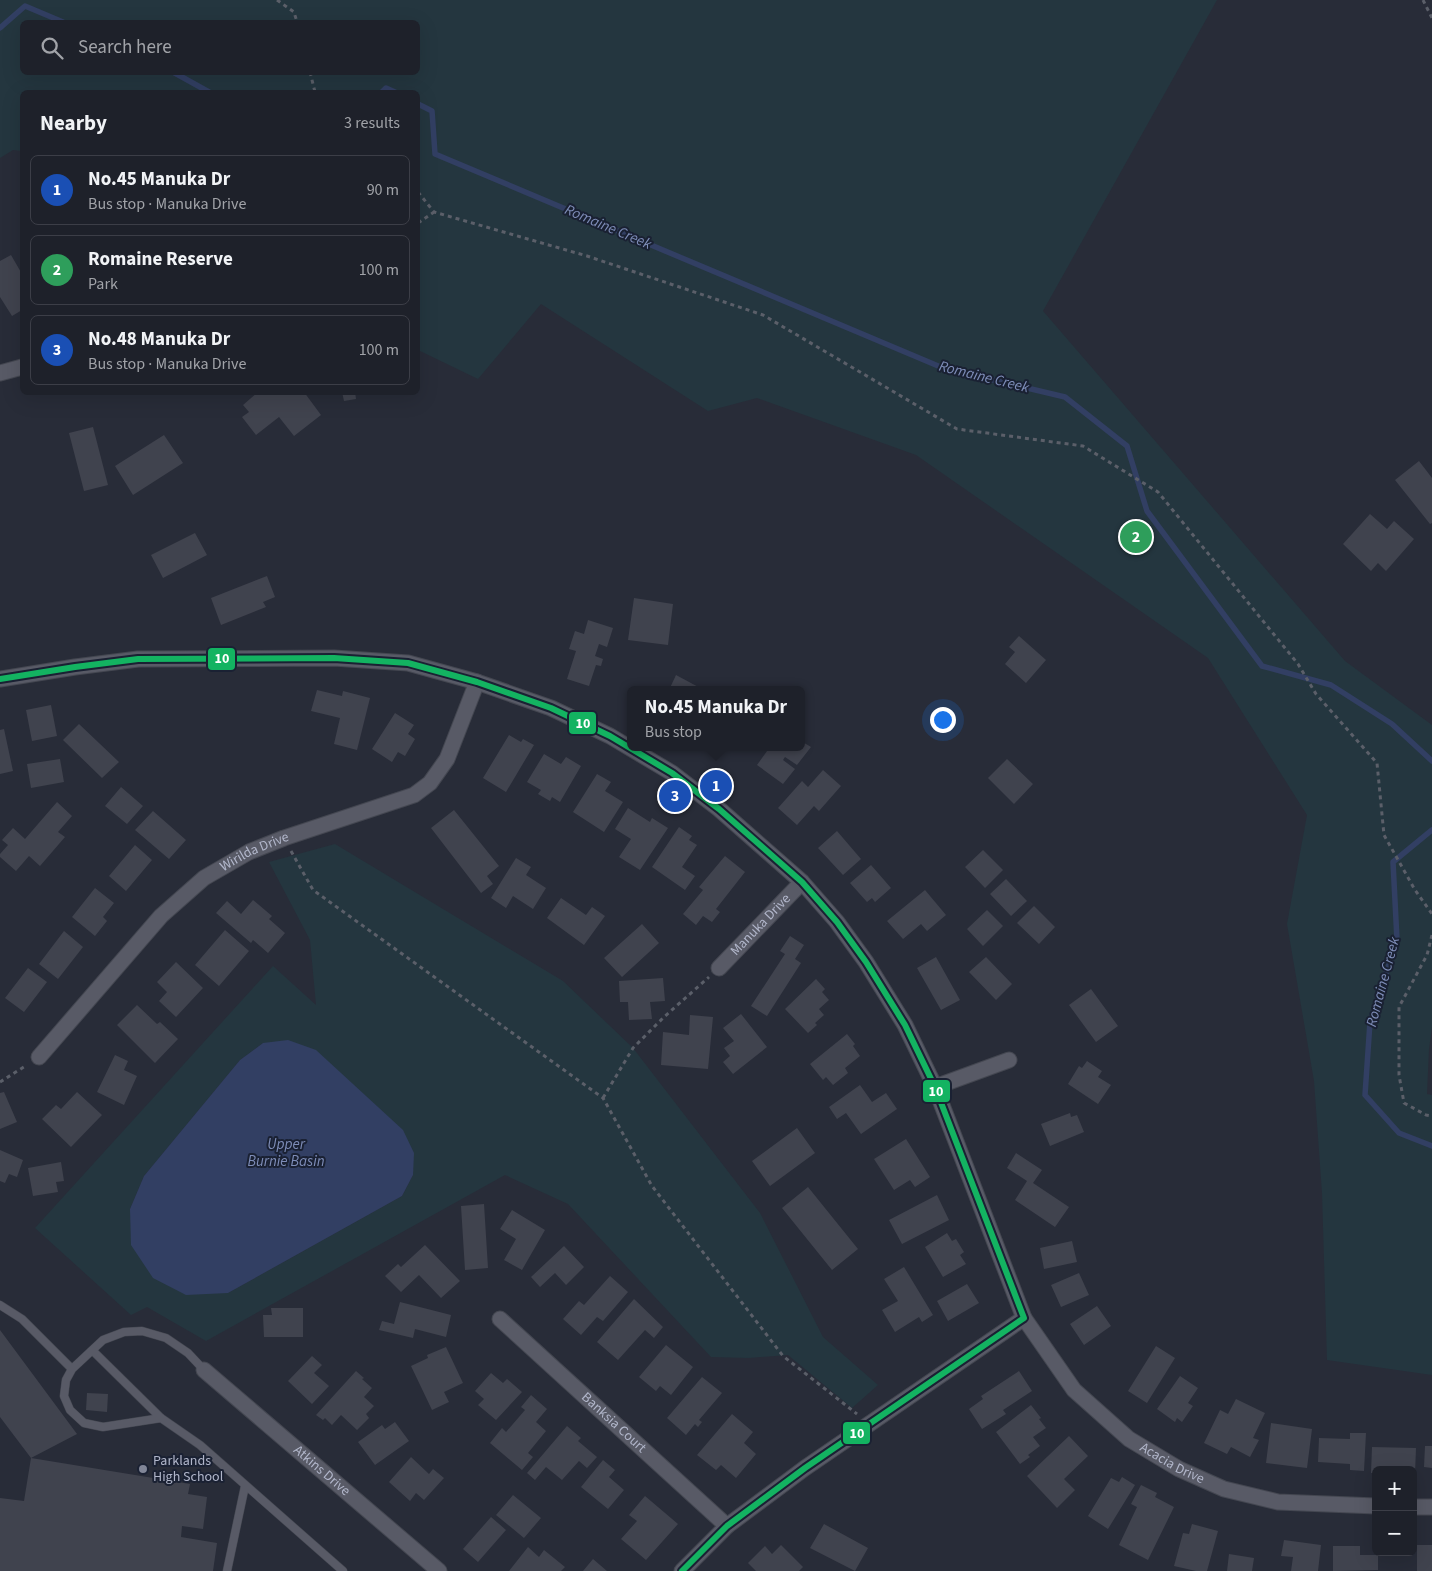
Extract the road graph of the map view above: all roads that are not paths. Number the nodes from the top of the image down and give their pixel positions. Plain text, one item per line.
1 (20, 368) edge
2 (0, 373) edge
3 (0, 679) edge
4 (477, 682) junction
5 (627, 746) edge
6 (635, 751) edge
7 (802, 882) junction
8 (719, 968) road end
9 (39, 1057) road end
10 (1009, 1060) dead end
11 (935, 1087) junction
12 (0, 1305) edge
13 (500, 1318) dead end
14 (1024, 1318) junction
15 (93, 1350) junction
16 (72, 1369) junction
17 (204, 1370) joint
18 (161, 1418) junction
19 (245, 1486) junction
20 (1372, 1506) edge
21 (1417, 1507) edge
22 (1432, 1507) edge
23 (728, 1526) junction
24 (227, 1571) edge
25 (340, 1571) edge
26 (439, 1571) edge
27 (682, 1571) edge

1 - 2 street
3 - 4 street, Manuka Drive
4 - 5 street, Manuka Drive
4 - 9 street, Wirilda Drive
6 - 7 street, Manuka Drive
7 - 8 street, Manuka Drive
7 - 11 street, Manuka Drive
10 - 11 street
11 - 14 street, Manuka Drive
12 - 16 lane
13 - 23 street, Banksia Court
14 - 20 street, Acacia Drive
14 - 23 street
15 - 16 lane
15 - 17 lane
15 - 18 lane
16 - 18 lane
17 - 26 street, Atkins Drive
18 - 19 lane
19 - 24 lane
19 - 25 lane
21 - 22 street
23 - 27 street

